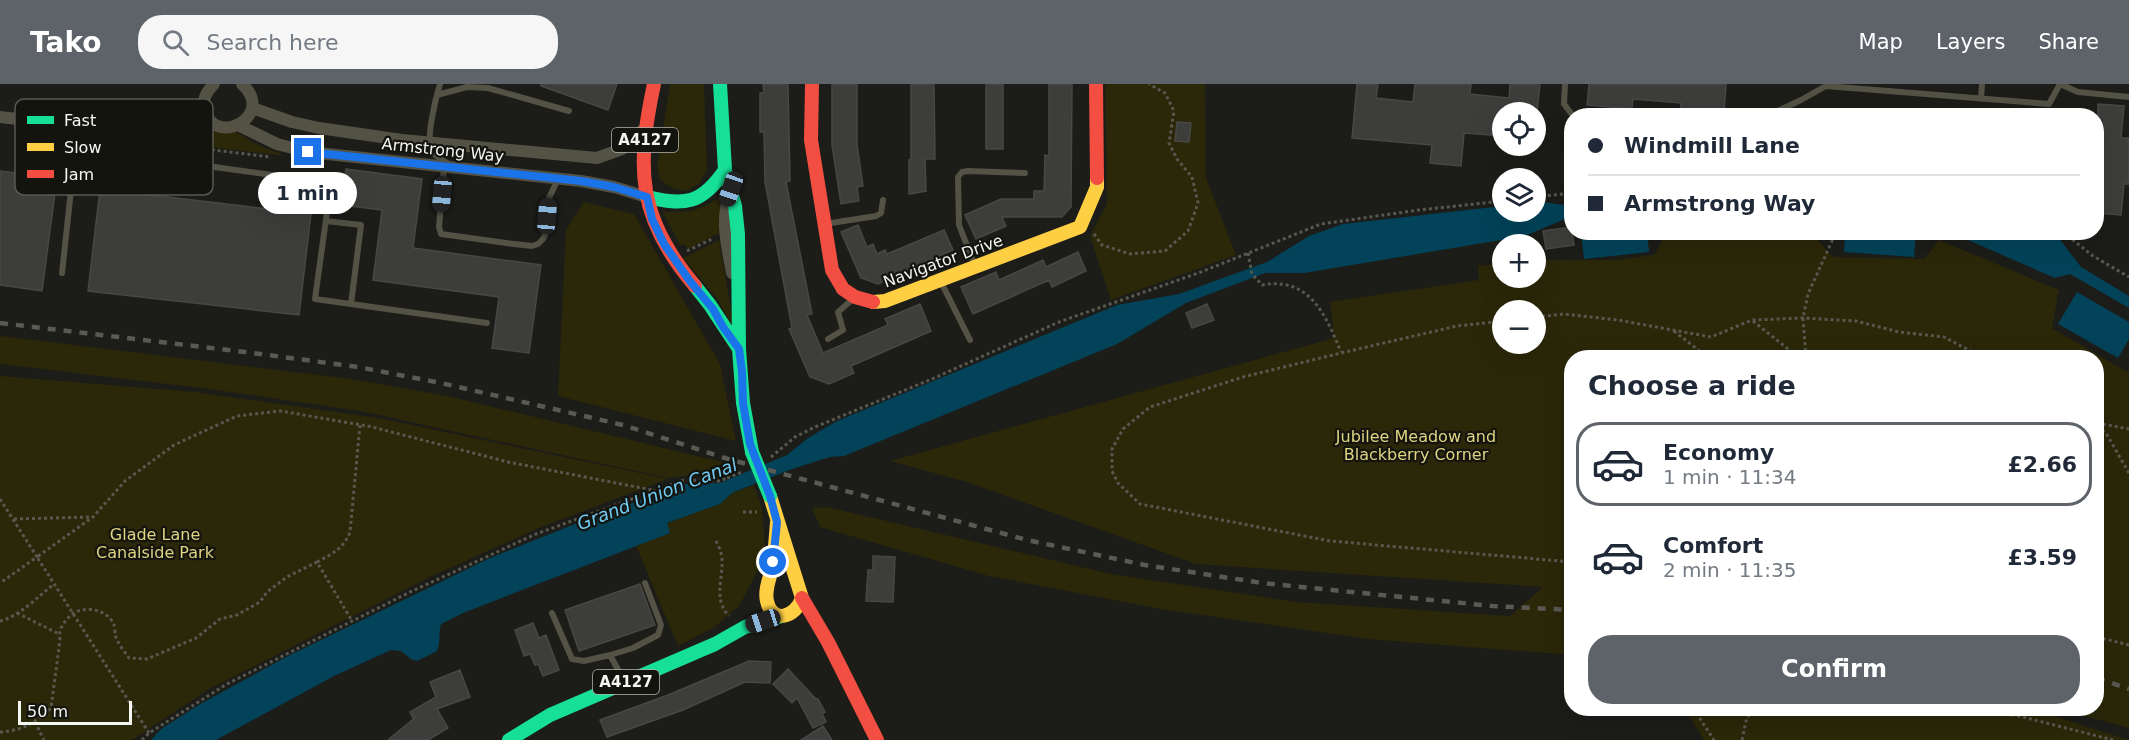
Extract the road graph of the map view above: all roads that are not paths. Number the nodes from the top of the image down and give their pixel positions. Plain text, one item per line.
1 (213, 84) edge
2 (242, 84) edge
3 (440, 84) edge
4 (654, 84) edge
5 (720, 84) edge
6 (812, 84) edge
7 (1095, 84) edge
8 (1565, 84) edge
9 (1982, 84) edge
10 (2060, 84) edge
11 (1826, 85) edge
12 (436, 95) junction
13 (2129, 97) edge
14 (205, 99) edge
15 (1981, 99) junction
16 (252, 108) junction
17 (1567, 108) edge
18 (1784, 108) edge
19 (569, 111) dead end
20 (0, 117) edge
21 (15, 119) edge
22 (213, 121) edge
23 (238, 125) junction
24 (645, 128) junction
25 (429, 142) junction
26 (213, 167) edge
27 (449, 167) junction
28 (725, 170) junction
29 (1025, 173) dead end
30 (558, 179) junction
31 (70, 195) edge
32 (647, 197) junction
33 (883, 200) dead end
34 (326, 221) junction
35 (825, 224) junction
36 (975, 266) junction
37 (62, 273) dead end
38 (940, 280) junction
39 (855, 297) junction
40 (351, 304) junction
41 (487, 323) dead end
42 (828, 339) dead end
43 (970, 340) dead end
44 (739, 349) junction
45 (777, 522) junction
46 (645, 583) dead end
47 (801, 593) junction
48 (768, 596) junction
49 (552, 613) dead end
50 (787, 615) junction
51 (745, 627) junction
52 (828, 642) junction
53 (610, 655) junction
54 (625, 682) junction
55 (509, 740) edge
56 (878, 740) edge

1 - 14 street
2 - 16 street
3 - 12 lane
4 - 24 main road, A4127
5 - 28 main road, A4127
6 - 35 main road
7 - 36 main road, Navigator Drive
8 - 17 lane
9 - 15 lane
10 - 13 lane
10 - 15 lane
11 - 15 lane
11 - 18 lane
12 - 19 lane
12 - 25 lane
16 - 23 street
16 - 25 street, Armstrong Way
20 - 21 street
22 - 23 street, Armstrong Way
23 - 27 street, Armstrong Way
24 - 25 street, Armstrong Way
24 - 32 main road, A4127
25 - 27 lane
26 - 34 lane
27 - 30 street, Armstrong Way
27 - 30 lane
28 - 32 main road
28 - 44 main road, A4127
29 - 36 lane
30 - 32 street, Armstrong Way
31 - 37 lane
32 - 44 main road, A4127
33 - 35 lane
34 - 40 lane
34 - 40 lane
35 - 39 main road
36 - 38 main road, Navigator Drive
38 - 39 main road, Navigator Drive
38 - 43 lane
39 - 42 lane
40 - 41 lane
44 - 45 main road, A4127, bridge
45 - 47 main road, A4127
45 - 48 main road, A4127
46 - 53 lane
47 - 48 main road
47 - 50 main road
47 - 52 main road
48 - 50 main road
48 - 51 main road, A4127
49 - 53 lane
50 - 51 main road, A4127
50 - 52 main road
51 - 54 main road, A4127
52 - 56 main road
53 - 54 lane
54 - 55 main road, A4127

